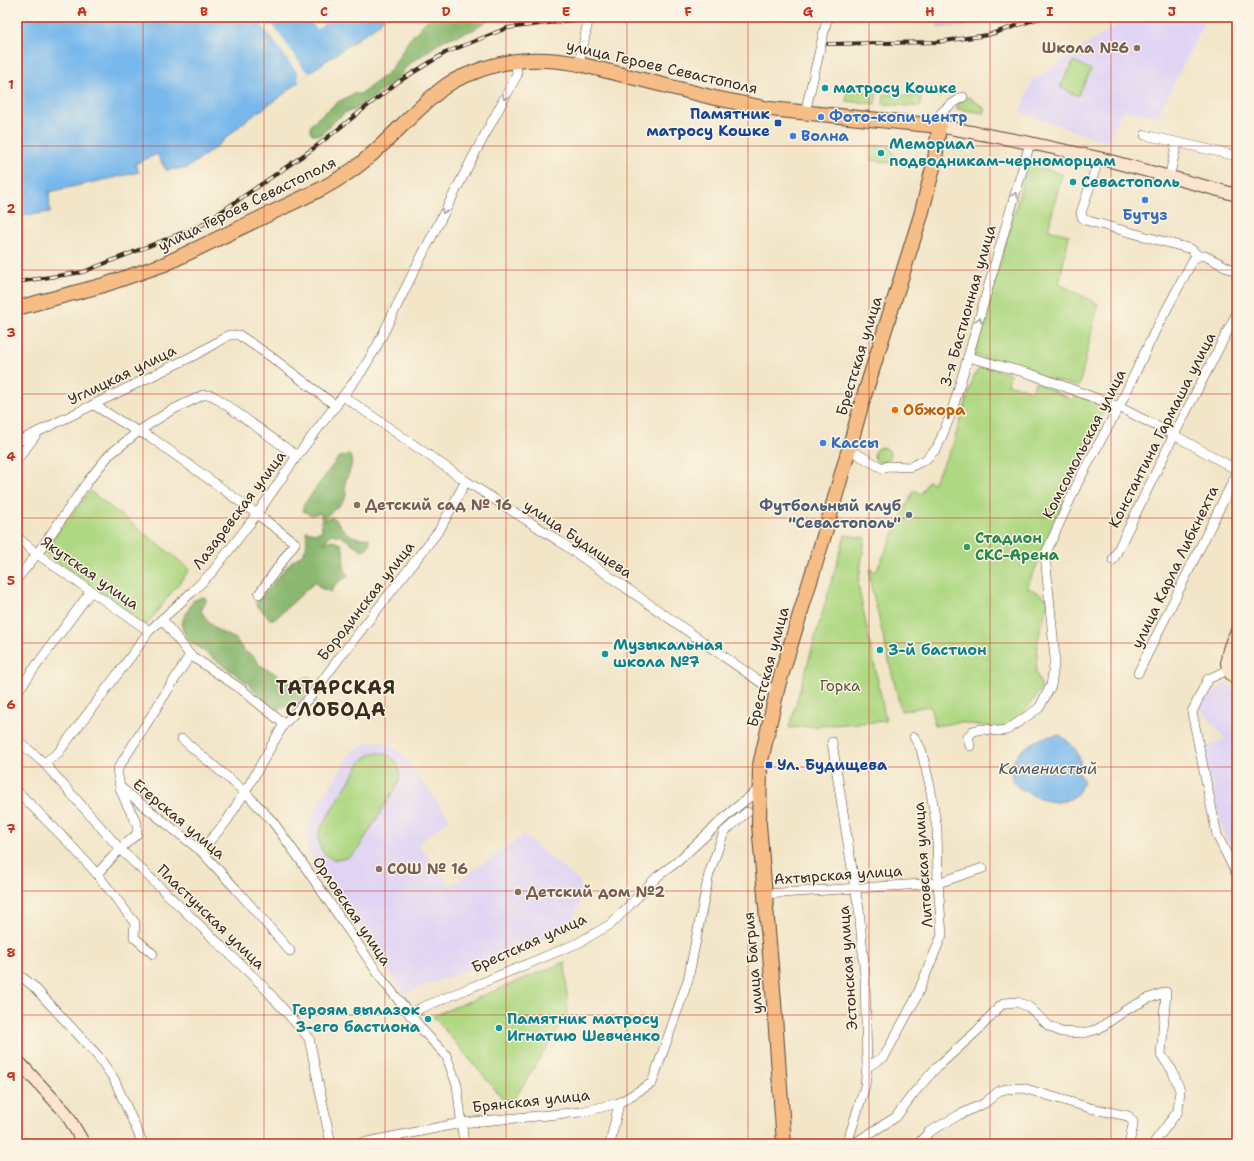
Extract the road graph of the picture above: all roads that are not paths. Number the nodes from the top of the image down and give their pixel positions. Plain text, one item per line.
1 (589, 17) edge
2 (831, 17) edge
3 (516, 61) junction
4 (579, 64) junction
5 (963, 97) dead end
6 (805, 113) junction
7 (939, 126) junction
8 (1145, 135) dead end
9 (1030, 143) junction
10 (1177, 143) junction
11 (1237, 156) edge
12 (1099, 158) junction
13 (1169, 178) junction
14 (1237, 195) edge
15 (1198, 256) junction
16 (1237, 272) edge
17 (17, 308) edge
18 (1237, 313) edge
19 (968, 357) junction
20 (343, 396) junction
21 (94, 405) junction
22 (336, 406) junction
23 (1119, 407) junction
24 (40, 430) junction
25 (139, 431) junction
26 (1174, 435) junction
27 (17, 442) edge
28 (848, 448) junction
29 (297, 456) junction
30 (17, 460) edge
31 (1237, 470) edge
32 (1237, 474) edge
33 (466, 481) junction
34 (257, 514) junction
35 (17, 537) edge
36 (37, 554) junction
37 (1113, 560) dead end
38 (17, 579) edge
39 (91, 591) junction
40 (259, 594) dead end
41 (162, 619) junction
42 (149, 631) junction
43 (1237, 631) edge
44 (190, 655) junction
45 (1228, 670) junction
46 (1138, 673) dead end
47 (1237, 681) edge
48 (17, 692) edge
49 (776, 693) junction
50 (284, 724) junction
51 (914, 737) dead end
52 (182, 739) dead end
53 (17, 740) edge
54 (832, 742) dead end
55 (970, 746) dead end
56 (44, 763) junction
57 (759, 785) junction
58 (120, 787) junction
59 (17, 791) edge
60 (245, 792) junction
61 (747, 812) dead end
62 (120, 849) junction
63 (201, 851) junction
64 (983, 868) dead end
65 (97, 874) junction
66 (1237, 875) edge
67 (938, 883) junction
68 (855, 888) junction
69 (765, 894) junction
70 (290, 951) dead end
71 (153, 954) dead end
72 (17, 973) edge
73 (410, 1015) junction
74 (17, 1060) edge
75 (867, 1067) junction
76 (619, 1103) junction
77 (461, 1122) junction
78 (1130, 1139) dead end
79 (84, 1144) edge
80 (144, 1144) edge
81 (331, 1144) edge
82 (357, 1144) edge
83 (464, 1144) edge
84 (610, 1144) edge
85 (784, 1144) edge
86 (847, 1144) edge
87 (852, 1144) edge
88 (918, 1144) edge
89 (1153, 1144) edge

1 - 4 street
2 - 6 street
3 - 4 main road, улица Героев Севастополя
3 - 17 main road, улица Героев Севастополя
3 -> 20 street, Лазаревская улица
4 - 6 main road, улица Героев Севастополя
5 - 7 street
6 - 7 main road, улица Героев Севастополя
7 - 9 main road, улица Героев Севастополя
7 - 28 main road, Брестская улица
8 - 10 street
9 - 12 main road, улица Героев Севастополя
19 -> 9 street, 3-я Бастионная улица
10 - 11 street
10 - 13 street
12 - 13 main road, улица Героев Севастополя
12 - 15 street
13 - 14 main road, улица Героев Севастополя
15 - 16 street
15 - 23 street, Комсомольская улица
18 - 26 street, Константина Гармаша улица
19 - 23 street
19 - 28 street, 3-я Бастионная улица
20 - 22 street, Лазаревская улица
20 - 33 street, улица Будищева
21 - 22 street, Углицкая улица
21 - 24 street, Углицкая улица
21 - 25 street
22 - 29 street, Лазаревская улица
23 - 26 street
23 - 55 street, Комсомольская улица
24 - 27 street, Углицкая улица
24 - 30 street
25 - 29 street
25 - 34 street
25 - 36 street
26 - 31 street
26 - 37 street, Константина Гармаша улица
28 - 49 main road, Брестская улица
29 - 34 street, Лазаревская улица
32 - 46 street, улица Карла Либкнехта
33 - 49 street, улица Будищева
33 - 50 street, Бородинская улица
34 - 40 street
34 - 41 street, Лазаревская улица
35 - 36 street, Якутская улица
36 - 38 street
36 - 39 street, Якутская улица
39 - 42 street, Якутская улица
39 - 48 street
41 - 42 street, Лазаревская улица
41 - 44 street
42 - 56 street, Лазаревская улица
43 - 45 main road
44 - 50 street
44 - 58 street, Егерская улица
45 - 47 main road
45 - 66 street
49 - 57 main road, Брестская улица
50 - 60 street, Бородинская улица
51 - 67 street, Литовская улица
52 - 60 street, Орловская улица
53 - 56 street, Пластунская улица
54 - 68 street, Эстонская улица
56 - 62 street, Пластунская улица
57 - 69 main road, улица Багрия
57 - 73 street, Брестская улица
58 - 62 street
58 - 63 street, Егерская улица
59 - 65 street
60 - 63 street, Бородинская улица
60 - 73 street, Орловская улица
61 - 76 street, Брянская улица
62 - 65 street
62 - 81 street, Пластунская улица
63 - 70 street, Егерская улица
64 - 67 street, Ахтырская улица
65 - 71 street
67 - 68 street, Ахтырская улица
67 - 75 street, Литовская улица
68 - 69 street, Ахтырская улица
68 - 75 street, Эстонская улица
69 - 85 main road, улица Багрия
72 - 80 street
73 - 77 street, Орловская улица
74 - 79 main road
75 - 86 street, Эстонская улица
76 - 77 street, Брянская улица
76 - 84 street
77 - 82 street, Брянская улица
77 - 83 street, Орловская улица
78 - 88 street
87 - 89 street

